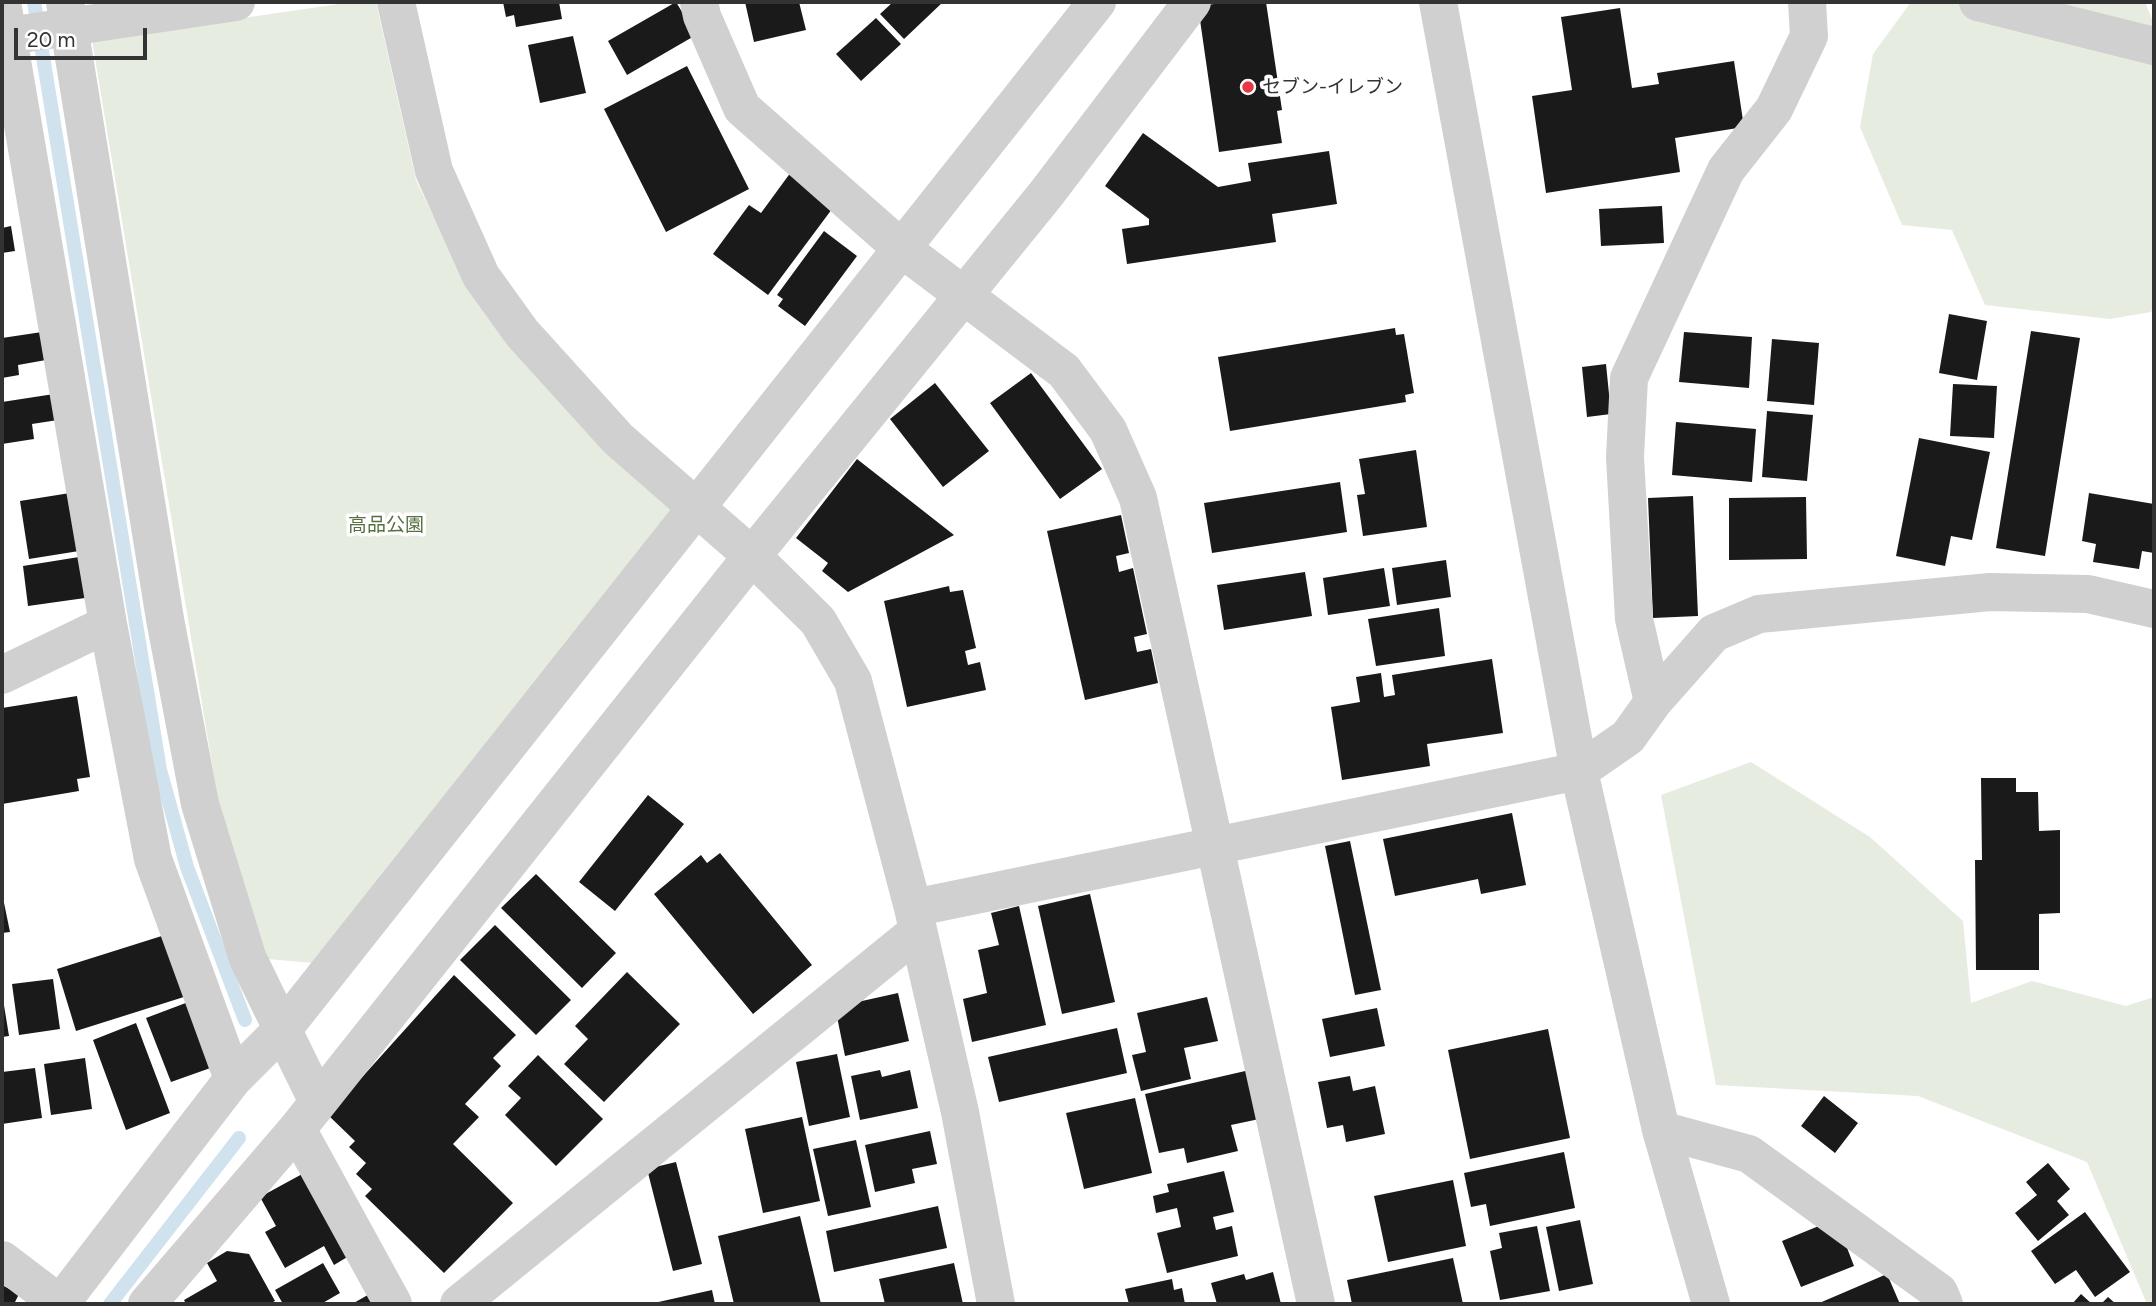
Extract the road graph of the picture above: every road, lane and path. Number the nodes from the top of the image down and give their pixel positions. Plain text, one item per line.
1 (236, 2) edge
2 (396, 2) edge
3 (699, 2) edge
4 (1097, 2) edge
5 (1192, 2) edge
6 (1438, 2) edge
7 (1807, 2) edge
8 (1978, 2) edge
9 (33, 24) edge
10 (2154, 46) edge
11 (901, 248) junction
12 (965, 294) junction
13 (696, 508) junction
14 (752, 556) junction
15 (2154, 609) edge
16 (108, 624) junction
17 (2, 676) edge
18 (1653, 702) junction
19 (1579, 771) junction
20 (1216, 846) junction
21 (915, 920) junction
22 (283, 1030) junction
23 (233, 1079) junction
24 (308, 1115) junction
25 (1661, 1130) junction
26 (2, 1260) edge
27 (60, 1304) edge
28 (147, 1304) edge
29 (393, 1304) edge
30 (460, 1304) edge
31 (996, 1304) edge
32 (1316, 1304) edge
33 (1711, 1304) edge
34 (1944, 1304) edge

1 - 9 street
2 - 13 street
3 - 11 street
4 - 11 street
5 - 12 street
6 - 19 street
7 - 18 street
8 - 10 street
9 - 16 street
9 - 22 street
11 - 12 street
11 - 13 street
12 - 14 street
12 - 20 street
13 - 14 street
13 - 22 street
14 - 21 street
14 - 24 street
15 - 18 street
16 - 17 street
16 - 23 street
18 - 19 street
19 - 20 street
19 - 25 street
20 - 21 street
20 - 32 street
21 - 30 street
21 - 31 street
22 - 23 street
22 - 24 street
23 - 27 street
24 - 28 street
24 - 29 street
25 - 33 street
25 - 34 street
26 - 27 street

